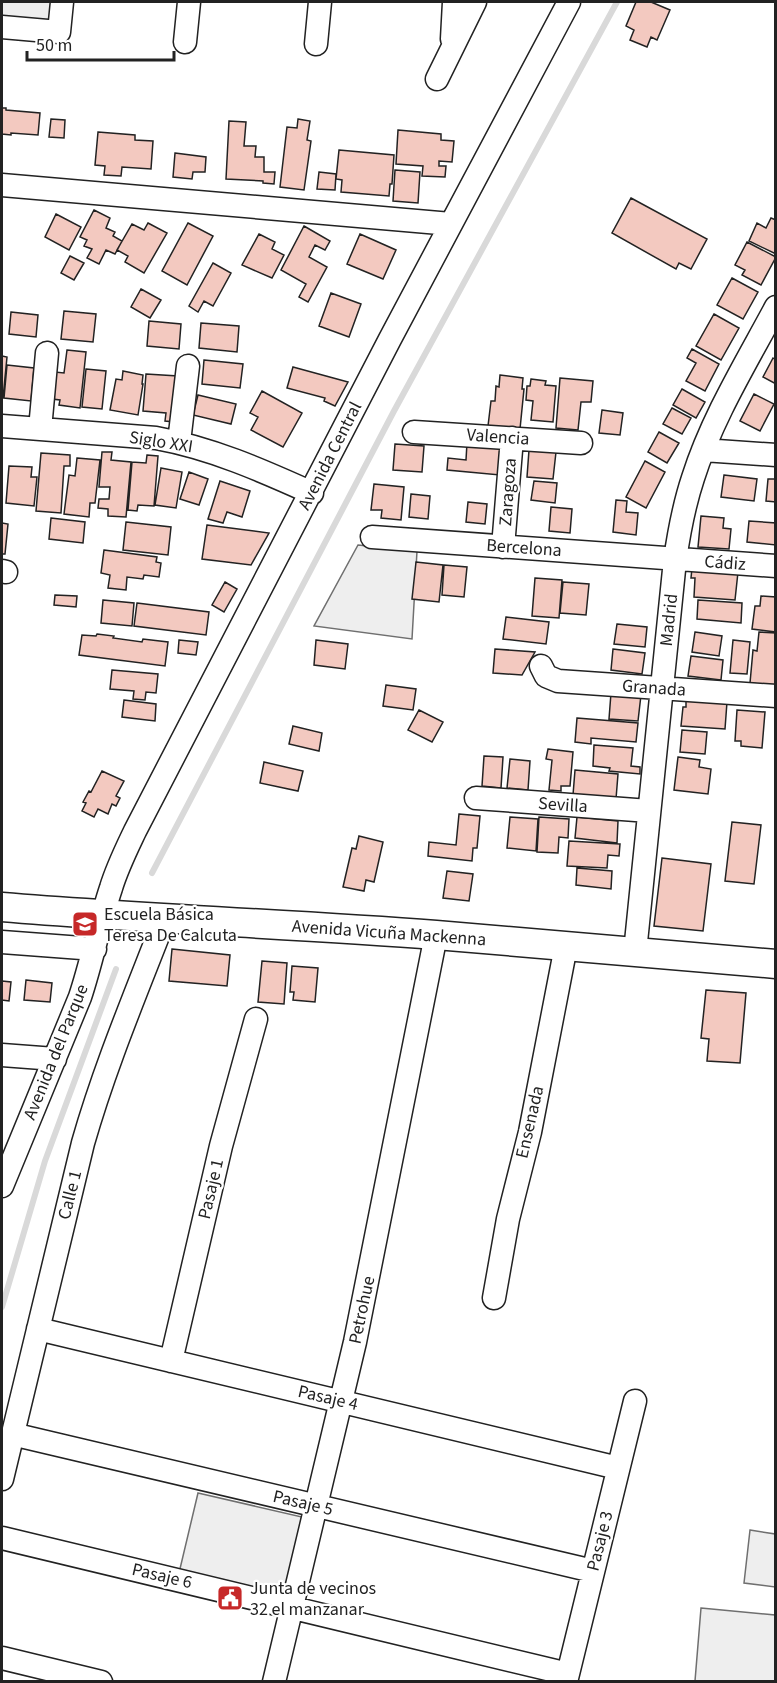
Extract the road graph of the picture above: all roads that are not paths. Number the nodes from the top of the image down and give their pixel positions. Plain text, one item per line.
1 (62, 2) edge
2 (189, 2) edge
3 (320, 2) edge
4 (454, 2) edge
5 (476, 2) edge
6 (569, 2) edge
7 (2, 27) edge
8 (185, 42) dead end
9 (316, 44) dead end
10 (451, 50) junction
11 (437, 79) dead end
12 (2, 185) edge
13 (451, 224) junction
14 (776, 307) edge
15 (47, 353) dead end
16 (188, 366) dead end
17 (2, 426) edge
18 (40, 429) junction
19 (414, 432) dead end
20 (512, 438) junction
21 (179, 442) junction
22 (581, 443) dead end
23 (703, 450) junction
24 (776, 455) edge
25 (312, 493) junction
26 (372, 537) dead end
27 (503, 547) junction
28 (675, 560) junction
29 (776, 566) edge
30 (541, 666) dead end
31 (662, 688) junction
32 (776, 696) edge
33 (476, 798) dead end
34 (649, 811) junction
35 (2, 907) edge
36 (103, 916) junction
37 (165, 918) junction
38 (436, 935) junction
39 (2, 942) edge
40 (566, 946) junction
41 (95, 949) junction
42 (635, 952) junction
43 (776, 964) edge
44 (256, 1019) dead end
45 (2, 1055) edge
46 (54, 1059) junction
47 (9, 1147) edge
48 (2, 1186) edge
49 (494, 1298) dead end
50 (38, 1329) junction
51 (171, 1361) junction
52 (634, 1401) dead end
53 (341, 1402) junction
54 (12, 1434) junction
55 (618, 1468) junction
56 (2, 1479) edge
57 (316, 1506) junction
58 (2, 1538) edge
59 (593, 1572) junction
60 (292, 1607) junction
61 (2, 1659) edge
62 (567, 1678) edge
63 (101, 1682) edge
64 (274, 1682) edge

1 - 7 street
2 - 8 street
3 - 9 street
4 - 10 street
5 - 10 street
6 - 13 street, Avenida Central
10 - 11 street
12 - 13 street
13 - 25 street, Avenida Central
14 - 23 street, Madrid
15 - 18 street
16 - 21 street
17 - 18 street, Siglo XXI
18 - 21 street, Siglo XXI
19 - 20 street, Valencia
20 - 22 street, Valencia
20 - 27 street, Zaragoza
21 - 25 street, Siglo XXI
23 - 24 street
23 - 28 street, Madrid
25 - 36 street, Avenida Central
26 - 27 street, Bercelona
27 - 28 street, Bercelona
28 - 29 street, Cádiz
28 - 31 street, Madrid
30 - 31 street, Granada
31 - 32 street, Granada
31 - 34 street, Madrid
33 - 34 street, Sevilla
34 - 42 street, Madrid
35 - 36 main road, Avenida Vicuña Mackenna
36 - 37 main road, Avenida Vicuña Mackenna
36 - 41 street, Avenida del Parque
37 - 38 main road, Avenida Vicuña Mackenna
37 - 50 street, Calle 1
38 - 40 main road, Avenida Vicuña Mackenna
38 - 53 street, Petrohue
39 - 41 street
40 - 42 main road, Avenida Vicuña Mackenna
40 - 49 street, Ensenada
41 - 46 street, Avenida del Parque
42 - 43 main road, Avenida Vicuña Mackenna
44 - 51 street, Pasaje 1
45 - 46 street
46 - 47 street, Avenida del Parque
47 - 48 street, Avenida del Parque
50 - 51 street, Pasaje 4
50 - 54 street, Calle 1
51 - 53 street, Pasaje 4
52 - 55 street, Pasaje 3
53 - 55 street, Pasaje 4
53 - 57 street, Petrohue
54 - 56 street, Calle 1
54 - 57 street, Pasaje 5
55 - 59 street, Pasaje 3
57 - 59 street, Pasaje 5
57 - 60 street, Petrohue
58 - 60 street, Pasaje 6
59 - 62 street, Pasaje 3
60 - 62 street, Pasaje 6
60 - 64 street, Petrohue
61 - 63 street

